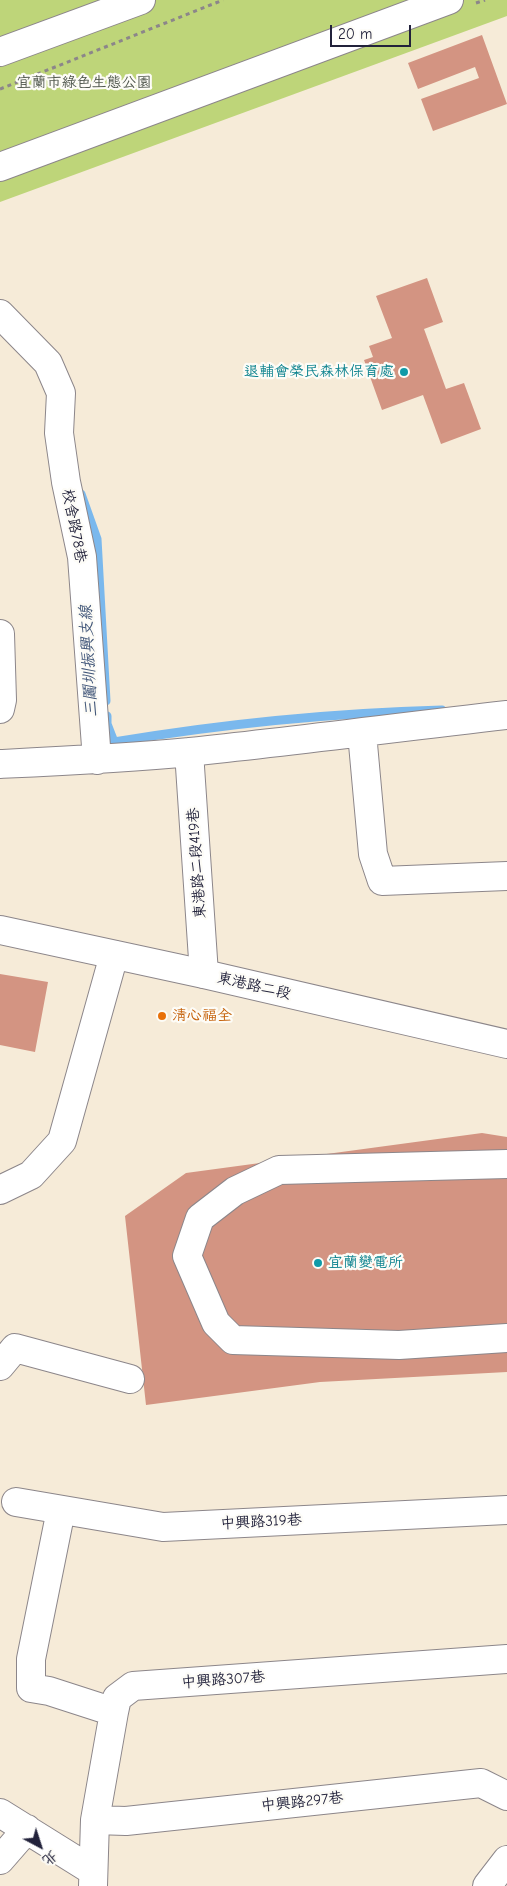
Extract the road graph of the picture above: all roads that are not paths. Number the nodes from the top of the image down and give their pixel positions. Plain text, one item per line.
1 (141, 0) edge
2 (449, 0) edge
3 (0, 52) edge
4 (0, 167) edge
5 (0, 314) edge
6 (0, 634) edge
7 (0, 709) edge
8 (507, 715) edge
9 (362, 734) junction
10 (189, 752) junction
11 (97, 760) junction
12 (0, 764) edge
13 (507, 876) edge
14 (0, 930) edge
15 (114, 955) junction
16 (204, 974) junction
17 (507, 1044) edge
18 (507, 1164) edge
19 (0, 1190) edge
20 (507, 1338) edge
21 (0, 1366) edge
22 (130, 1379) dead end
23 (16, 1502) dead end
24 (62, 1510) junction
25 (507, 1510) edge
26 (507, 1659) edge
27 (114, 1712) junction
28 (507, 1796) edge
29 (0, 1813) edge
30 (95, 1820) junction
31 (26, 1829) junction
32 (0, 1860) edge
33 (507, 1860) edge
34 (93, 1879) edge
35 (487, 1886) edge

1 - 3 street
2 - 4 street
5 - 11 street, 校舍路78巷
6 - 7 street
8 - 9 street
9 - 10 street
9 - 13 street
10 - 11 street
10 - 16 street, 東港路二段419巷
11 - 12 street
14 - 15 street, 東港路二段
15 - 16 street, 東港路二段
15 - 19 street
16 - 17 street, 東港路二段
18 - 20 street
21 - 22 street
23 - 24 street, 中興路319巷
24 - 25 street, 中興路319巷
24 - 27 street
26 - 27 street, 中興路307巷
27 - 30 street, 中興路307巷
28 - 30 street, 中興路297巷
29 - 31 street
30 - 34 street, 中興路307巷
31 - 32 street
31 - 34 street
33 - 35 street

